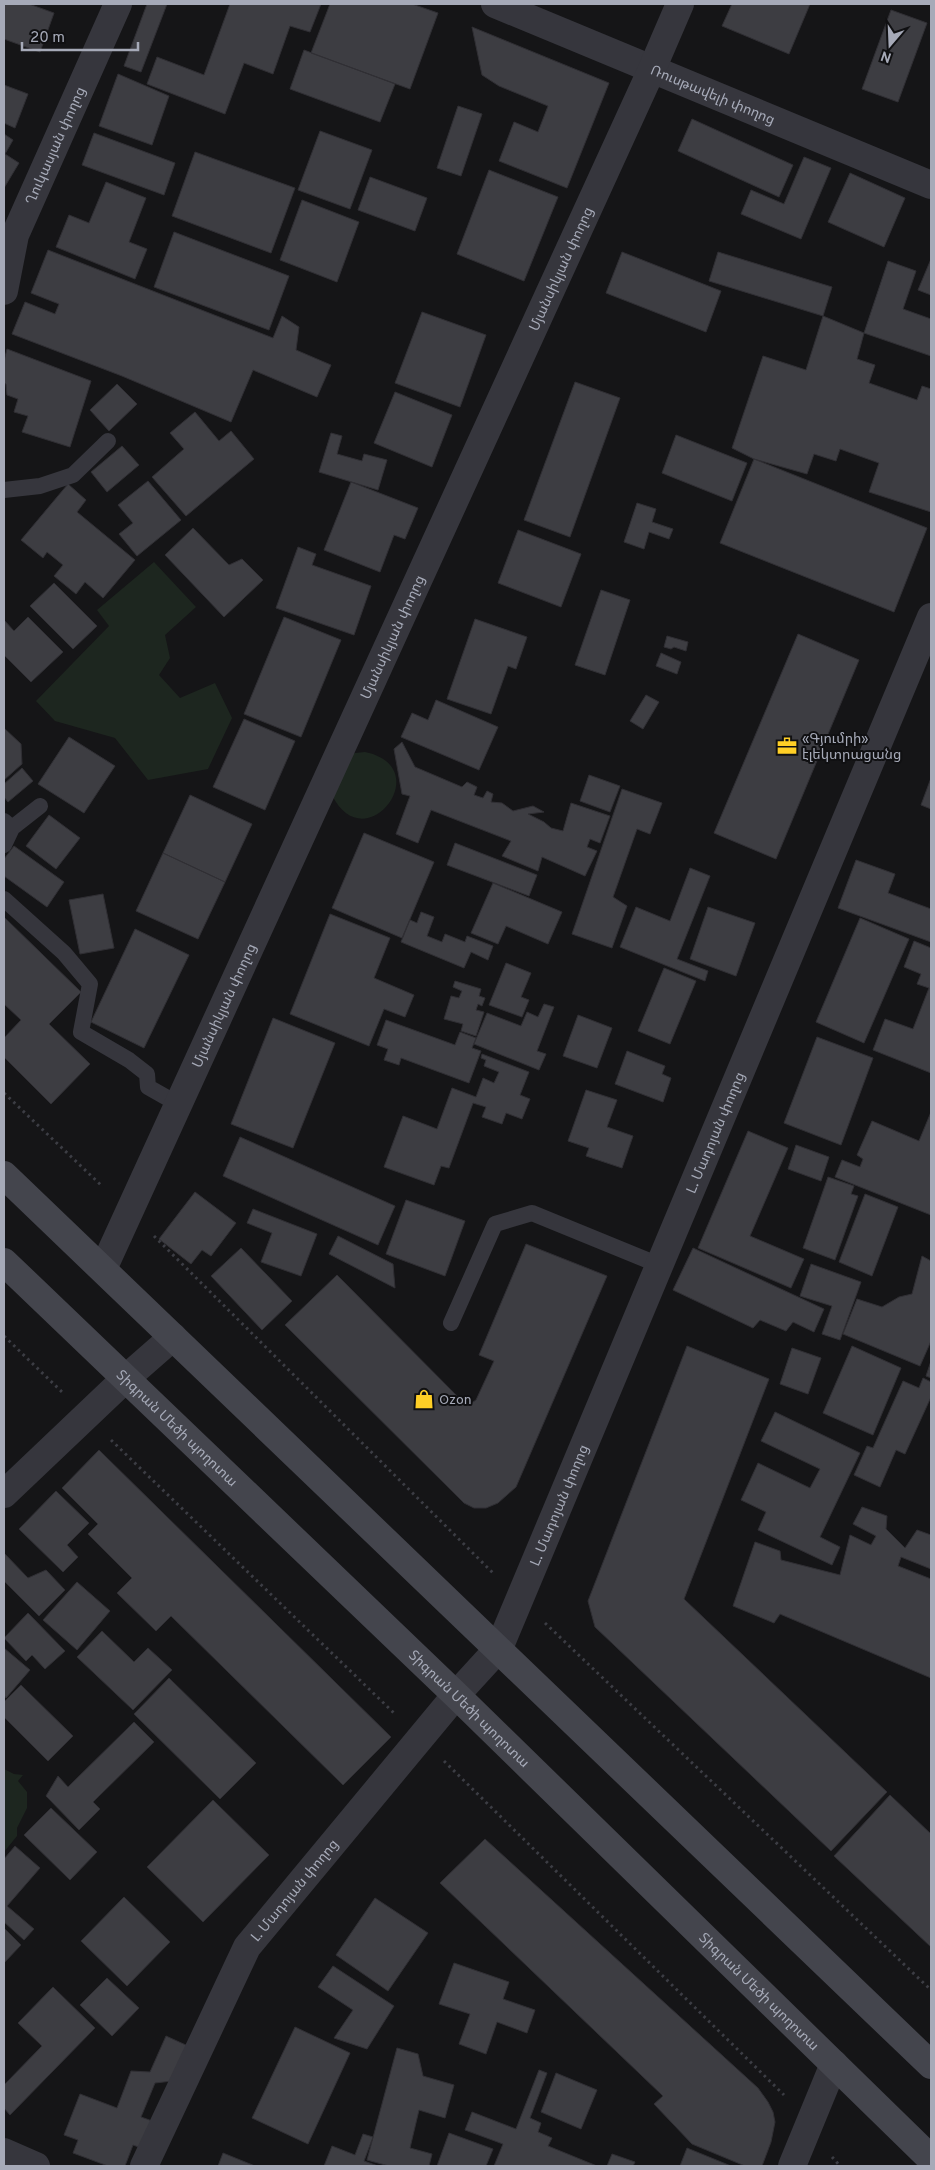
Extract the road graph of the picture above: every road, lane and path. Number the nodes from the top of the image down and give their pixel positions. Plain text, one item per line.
1 (118, 4) edge
2 (495, 4) edge
3 (680, 4) edge
4 (652, 69) junction
5 (931, 185) edge
6 (4, 291) edge
7 (108, 441) dead end
8 (4, 490) edge
9 (931, 617) edge
10 (40, 806) dead end
11 (8, 824) edge
12 (4, 845) edge
13 (4, 899) edge
14 (4, 1093) edge
15 (178, 1104) junction
16 (4, 1174) edge
17 (129, 1211) junction
18 (4, 1262) edge
19 (659, 1265) junction
20 (103, 1269) junction
21 (451, 1323) dead end
22 (4, 1336) edge
23 (173, 1337) junction
24 (125, 1379) junction
25 (86, 1416) junction
26 (4, 1494) edge
27 (520, 1599) junction
28 (499, 1648) junction
29 (456, 1695) junction
30 (420, 1738) junction
31 (931, 1990) edge
32 (834, 2064) junction
33 (931, 2065) edge
34 (808, 2127) junction
35 (4, 2152) edge
36 (931, 2159) edge
37 (36, 2166) edge
38 (144, 2166) edge
39 (792, 2166) edge
40 (840, 2166) edge

1 - 6 street, Ղուկասյան փողոց
2 - 4 street, Ռուսթավելի փողոց
3 - 4 street, Մյանսիկյան փողոց
4 - 5 street, Ռուսթավելի փողոց
4 - 15 street, Մյանսիկյան փողոց
7 - 8 lane
9 - 19 street, L. Մադոյան փողոց
10 - 11 lane
11 - 12 lane
13 - 15 lane
14 - 17 path
15 - 17 street, Մյանսիկյան փողոց
16 - 20 main road
17 - 20 street, Մյանսիկյան փողոց
17 - 27 path
18 - 24 main road, Տիգրան Մեծի պողոտա
19 - 21 lane
19 - 27 street, L. Մադոյան փողոց
20 - 23 main road
22 - 25 path
23 - 24 street
23 - 28 main road
24 - 25 street
24 - 29 main road, Տիգրան Մեծի պողոտա
25 - 26 street
25 - 30 path
27 - 28 street, L. Մադոյան փողոց
27 - 31 path
28 - 29 street, Լ. Մադոյան փողոց
28 - 33 main road
29 - 30 street, Լ. Մադոյան փողոց
29 - 32 main road, Տիգրան Մեծի պողոտա
30 - 34 path
30 - 38 street, Լ. Մադոյան փողոց
32 - 34 street
32 - 36 main road, Տիգրան Մեծի պողոտա
34 - 39 street
34 - 40 path
35 - 37 street

